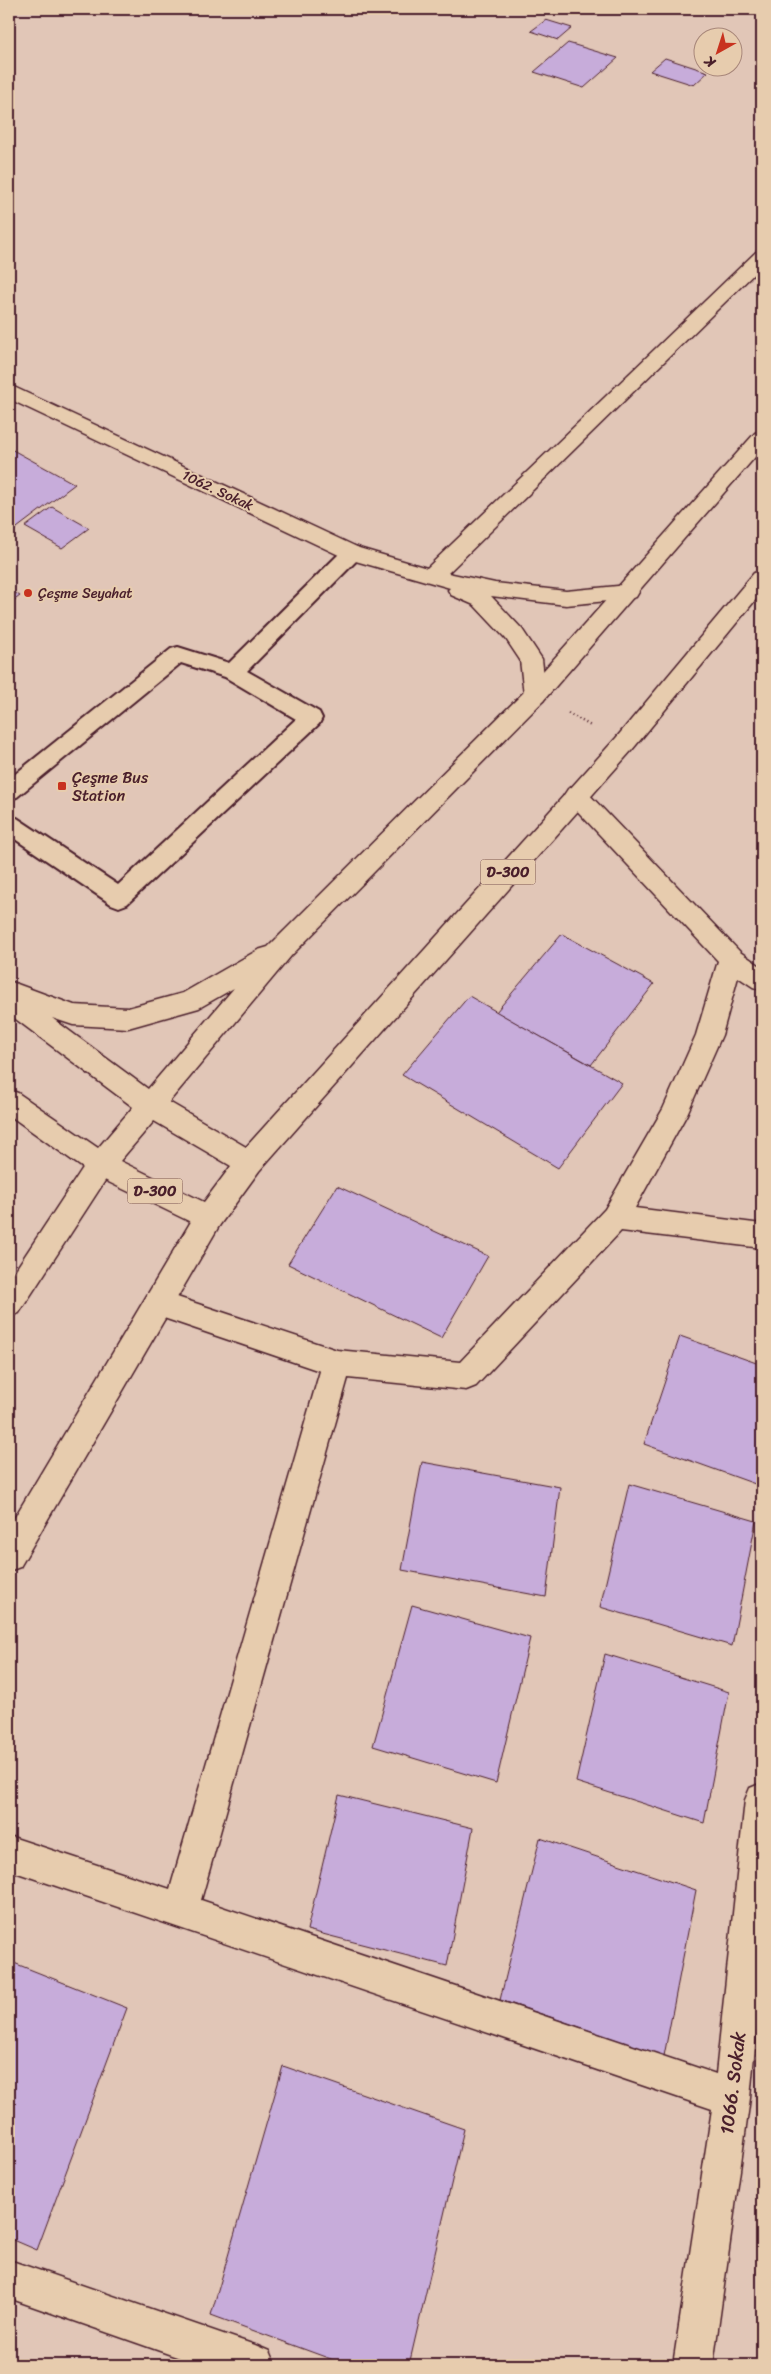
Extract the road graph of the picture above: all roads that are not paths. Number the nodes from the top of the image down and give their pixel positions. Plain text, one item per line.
1 (762, 256) edge
2 (9, 392) edge
3 (762, 438) edge
4 (352, 554) junction
5 (431, 577) junction
6 (762, 578) edge
7 (628, 592) junction
8 (233, 672) junction
9 (535, 695) junction
10 (9, 792) edge
11 (576, 795) junction
12 (9, 824) edge
13 (282, 949) junction
14 (731, 959) junction
15 (762, 980) edge
16 (9, 991) edge
17 (9, 1000) edge
18 (9, 1101) edge
19 (150, 1105) junction
20 (249, 1163) junction
21 (100, 1165) junction
22 (209, 1217) junction
23 (615, 1218) junction
24 (762, 1236) edge
25 (9, 1304) edge
26 (158, 1304) junction
27 (337, 1363) junction
28 (9, 1556) edge
29 (762, 1800) edge
30 (9, 1853) edge
31 (181, 1910) junction
32 (732, 2098) junction
33 (9, 2279) edge
34 (255, 2365) edge
35 (692, 2365) edge

1 - 5 main road
2 - 4 main road, 1062. Sokak
3 - 7 main road
4 - 5 main road, 1062. Sokak
4 - 8 lane
5 - 7 main road
5 - 9 main road
6 - 11 main road, D-300
7 - 9 main road
8 - 10 lane
8 - 12 lane
9 - 13 main road
11 - 14 main road
11 - 20 main road, D-300
13 - 16 main road
13 - 19 main road
14 - 15 main road
14 - 23 main road
17 - 19 main road
18 - 21 main road, D-300
19 - 20 main road
19 - 21 main road
20 - 22 main road, D-300
21 - 22 main road, D-300
21 - 25 main road
22 - 26 main road
23 - 24 main road
23 - 27 main road
26 - 27 main road
26 - 28 main road
27 - 31 main road
29 - 32 main road, 1066. Sokak
30 - 31 main road
31 - 32 main road
32 - 35 main road, 1066. Sokak
33 - 34 main road

